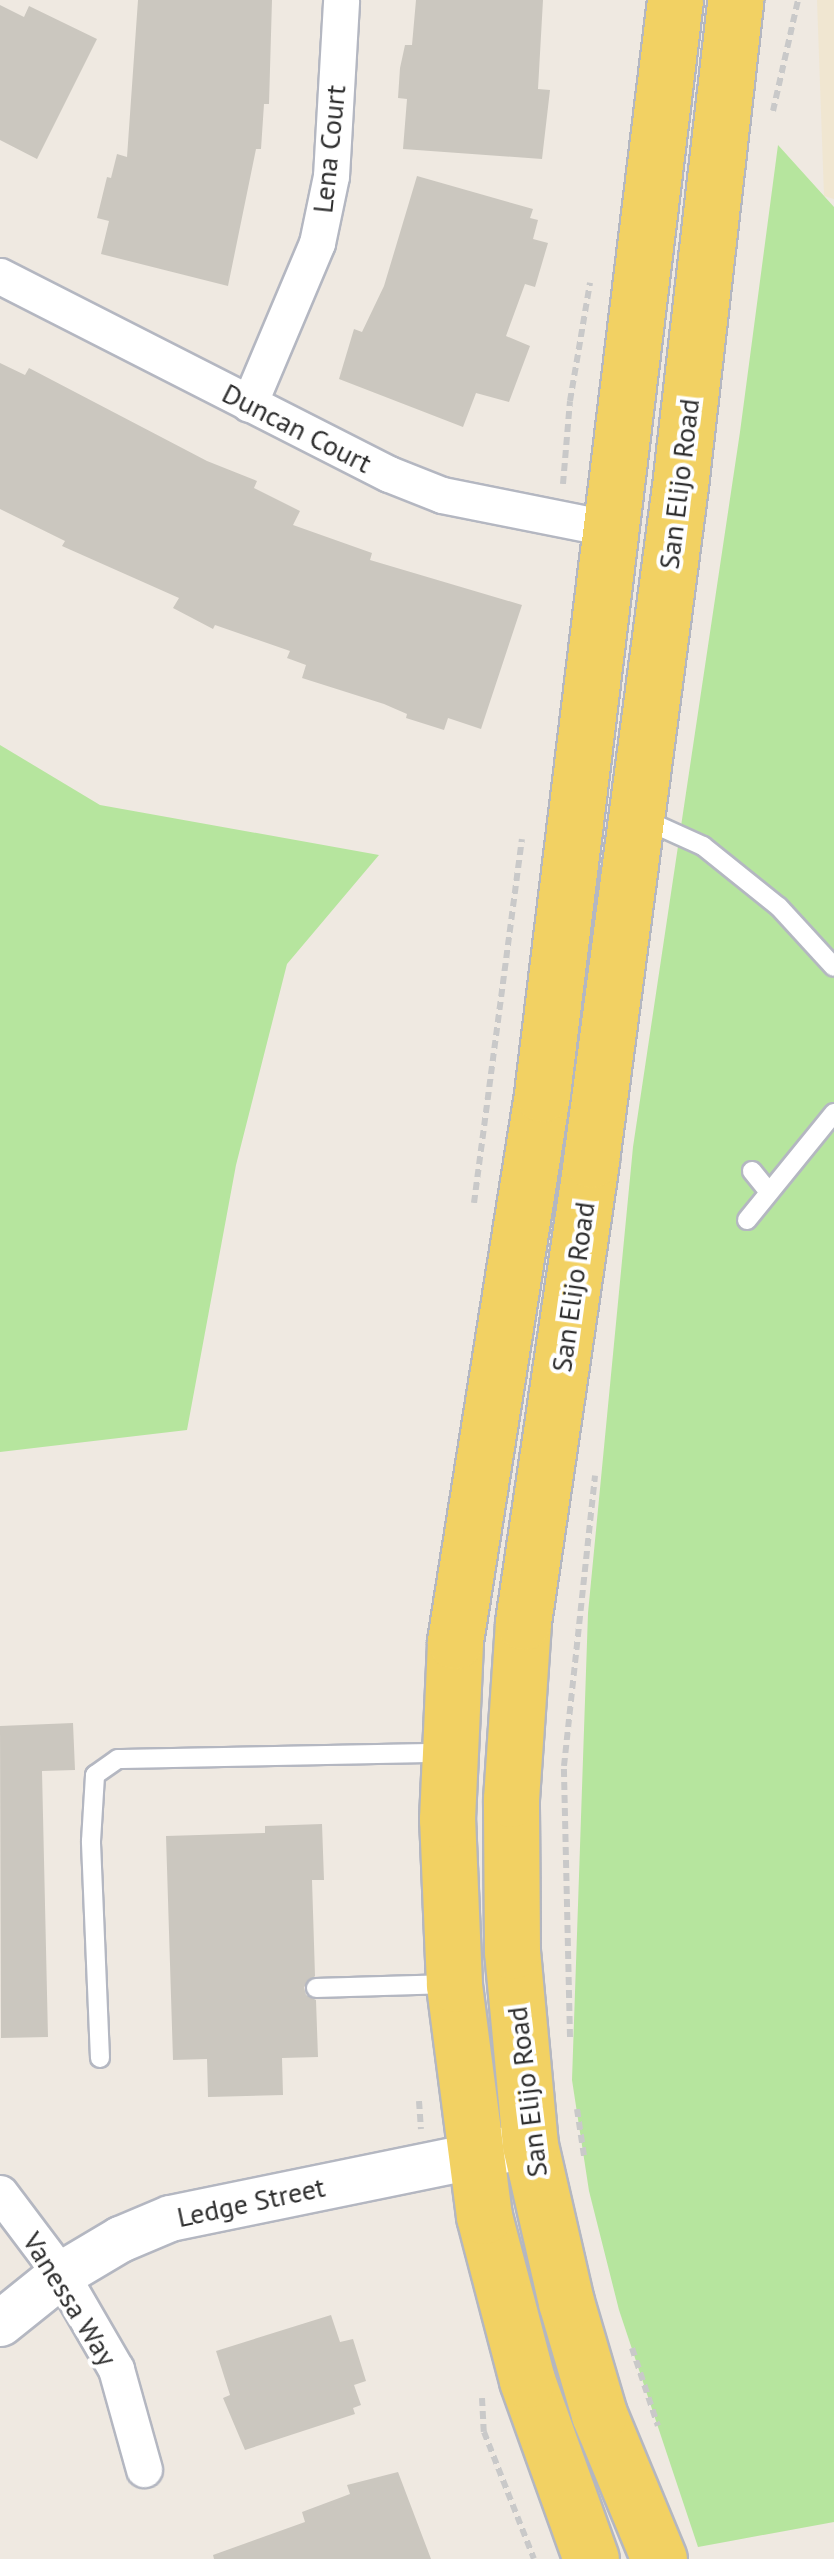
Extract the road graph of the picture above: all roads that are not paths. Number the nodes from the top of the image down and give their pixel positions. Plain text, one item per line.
1 (341, 0) edge
2 (674, 0) edge
3 (735, 0) edge
4 (0, 276) edge
5 (249, 404) junction
6 (612, 529) junction
7 (636, 816) junction
8 (834, 966) edge
9 (834, 1113) edge
10 (752, 1171) dead end
11 (769, 1192) junction
12 (746, 1220) dead end
13 (450, 1754) junction
14 (512, 1951) junction
15 (454, 1984) junction
16 (316, 1988) dead end
17 (100, 2058) dead end
18 (530, 2145) junction
19 (474, 2155) junction
20 (0, 2193) edge
21 (61, 2274) junction
22 (0, 2324) edge
23 (144, 2469) dead end
24 (591, 2559) edge
25 (658, 2559) edge

1 - 5 street, Lena Court
2 - 6 main road
3 - 7 main road, San Elijo Road
4 - 5 street, Duncan Court
5 - 6 street, Duncan Court
6 - 13 main road
7 - 8 lane
7 - 14 main road, San Elijo Road
9 - 11 lane
10 - 11 lane
11 - 12 lane
13 - 14 main road
13 - 15 main road
13 - 17 lane
14 - 18 main road, San Elijo Road
15 - 16 lane
15 - 19 main road
18 - 19 street, Ledge Street
18 - 25 main road, San Elijo Road
19 - 21 street, Ledge Street
19 - 24 main road
20 - 21 street, Vanessa Way
21 - 22 street, Ledge Street
21 - 23 street, Vanessa Way

